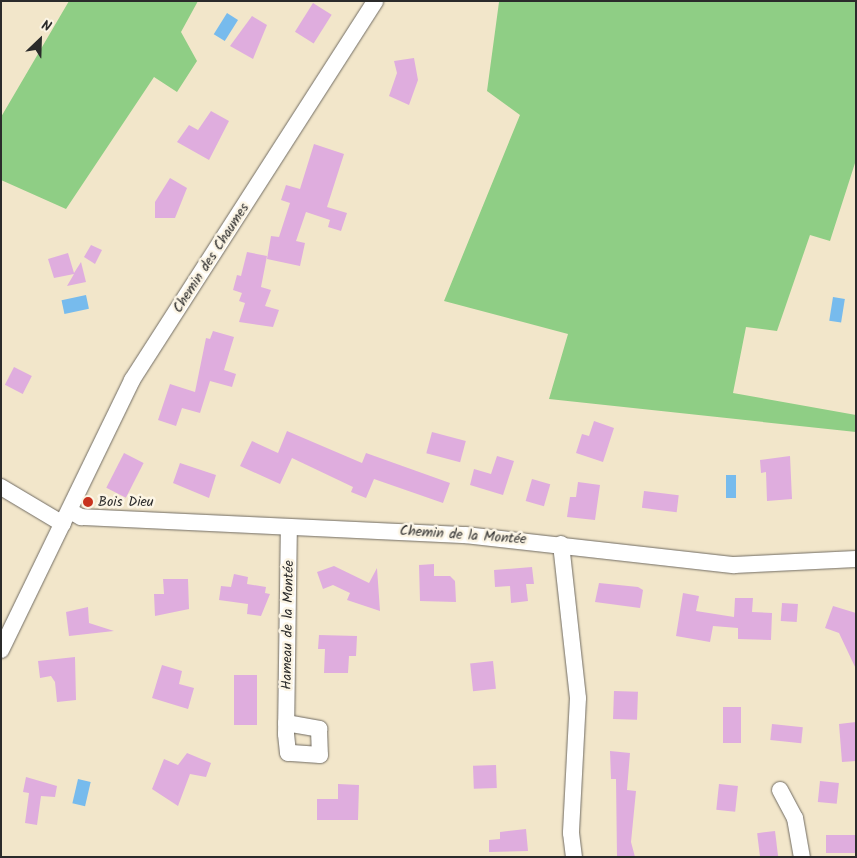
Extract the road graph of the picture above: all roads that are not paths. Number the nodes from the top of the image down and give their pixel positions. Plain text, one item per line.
1 (375, 1) edge
2 (1, 487) edge
3 (66, 517) junction
4 (289, 528) junction
5 (561, 544) junction
6 (856, 560) edge
7 (1, 650) edge
8 (286, 723) dead end
9 (780, 790) dead end
10 (574, 857) edge
11 (802, 857) edge

1 - 3 street, Chemin des Chaumes
2 - 3 street, Chemin de la Montée
3 - 4 street, Chemin de la Montée
3 - 7 street, Chemin des Chaumes
4 - 5 street, Chemin de la Montée
4 - 8 street, Hameau de la Montée
5 - 6 street, Chemin de la Montée
5 - 10 street
9 - 11 street

